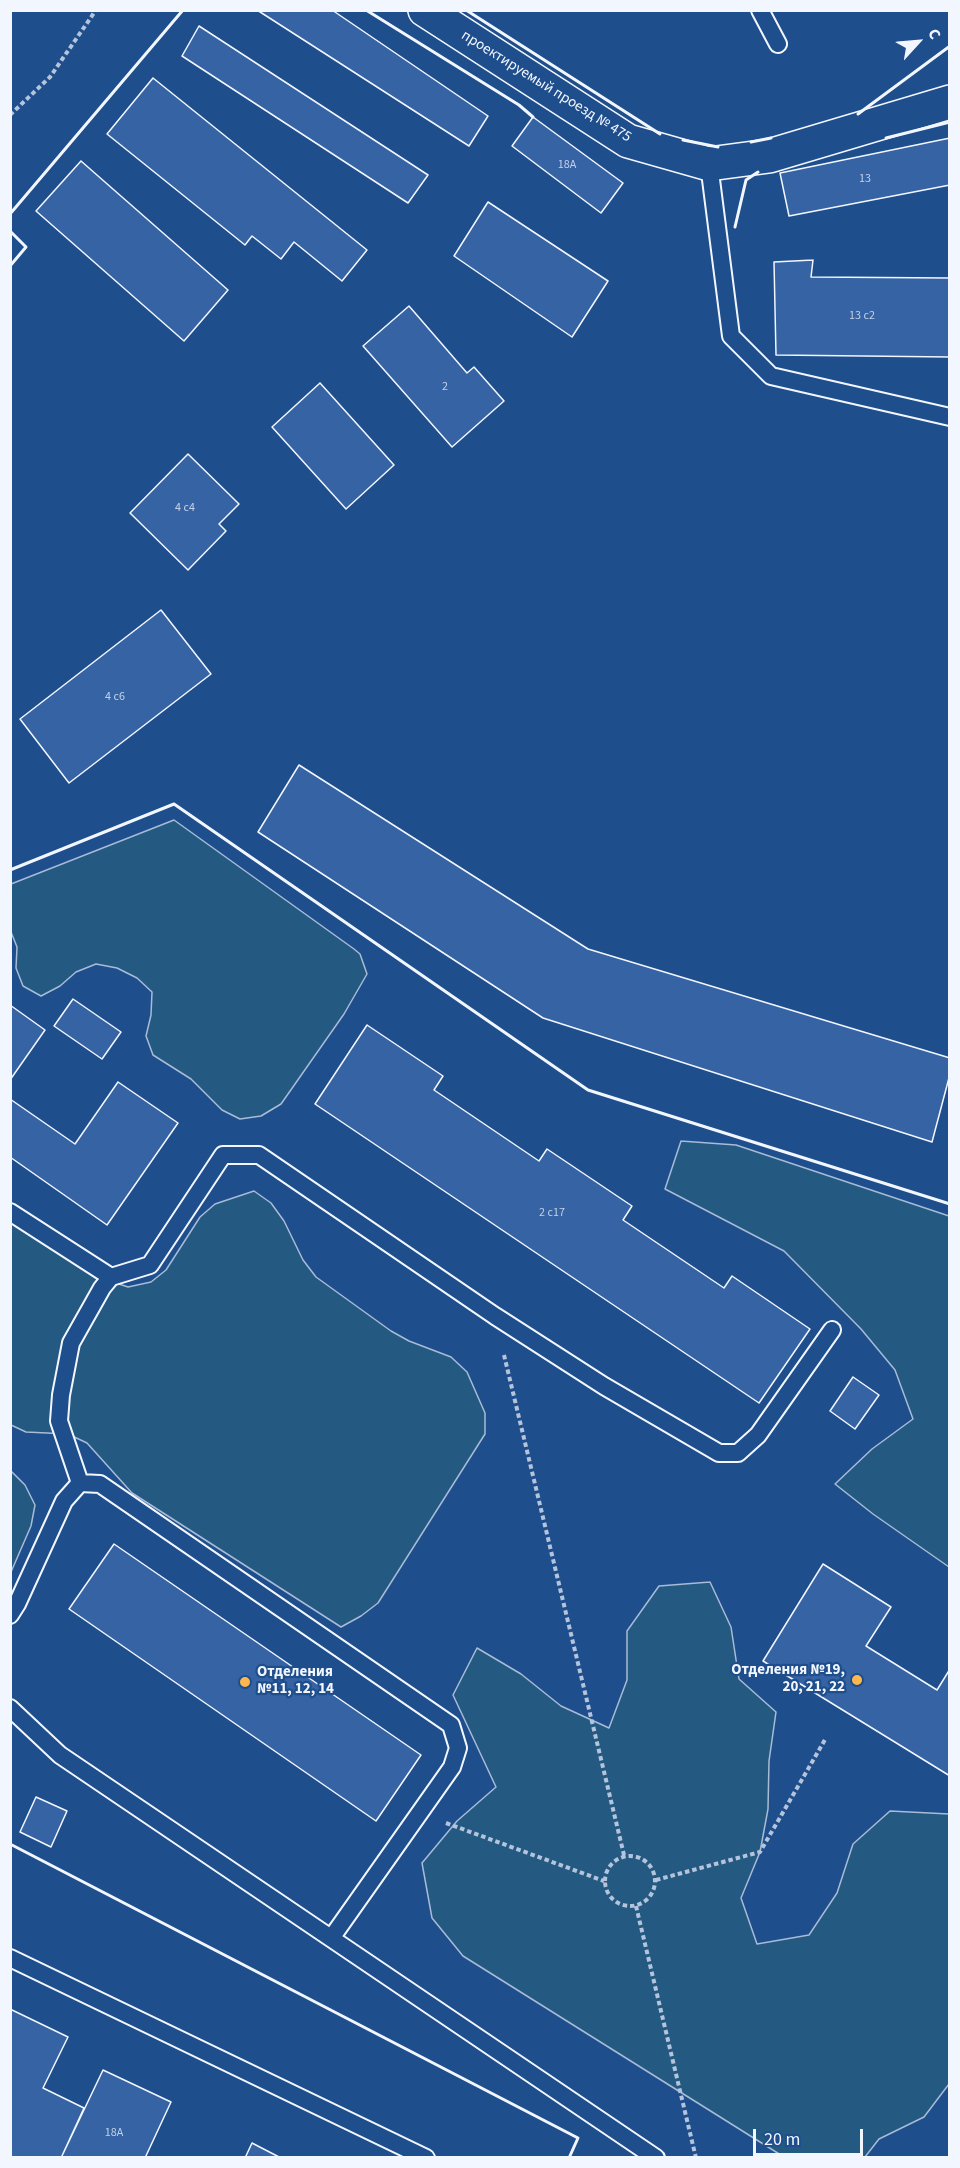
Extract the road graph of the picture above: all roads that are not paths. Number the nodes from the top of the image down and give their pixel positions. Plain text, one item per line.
1 (425, 10) edge
2 (760, 10) edge
3 (778, 44) dead end
4 (950, 102) edge
5 (709, 164) junction
6 (950, 417) edge
7 (10, 1212) edge
8 (111, 1277) junction
9 (832, 1330) dead end
10 (80, 1483) junction
11 (10, 1615) edge
12 (10, 1708) edge
13 (332, 1937) junction
14 (10, 1958) edge
15 (426, 2157) edge
16 (656, 2157) edge

1 - 5 street, проектируемый проезд № 475
2 - 3 lane
4 - 5 street, проектируемый проезд № 475
5 - 6 lane
7 - 8 lane
8 - 9 lane
8 - 10 lane
10 - 11 lane
10 - 13 lane
12 - 13 lane
13 - 16 lane
14 - 15 lane

